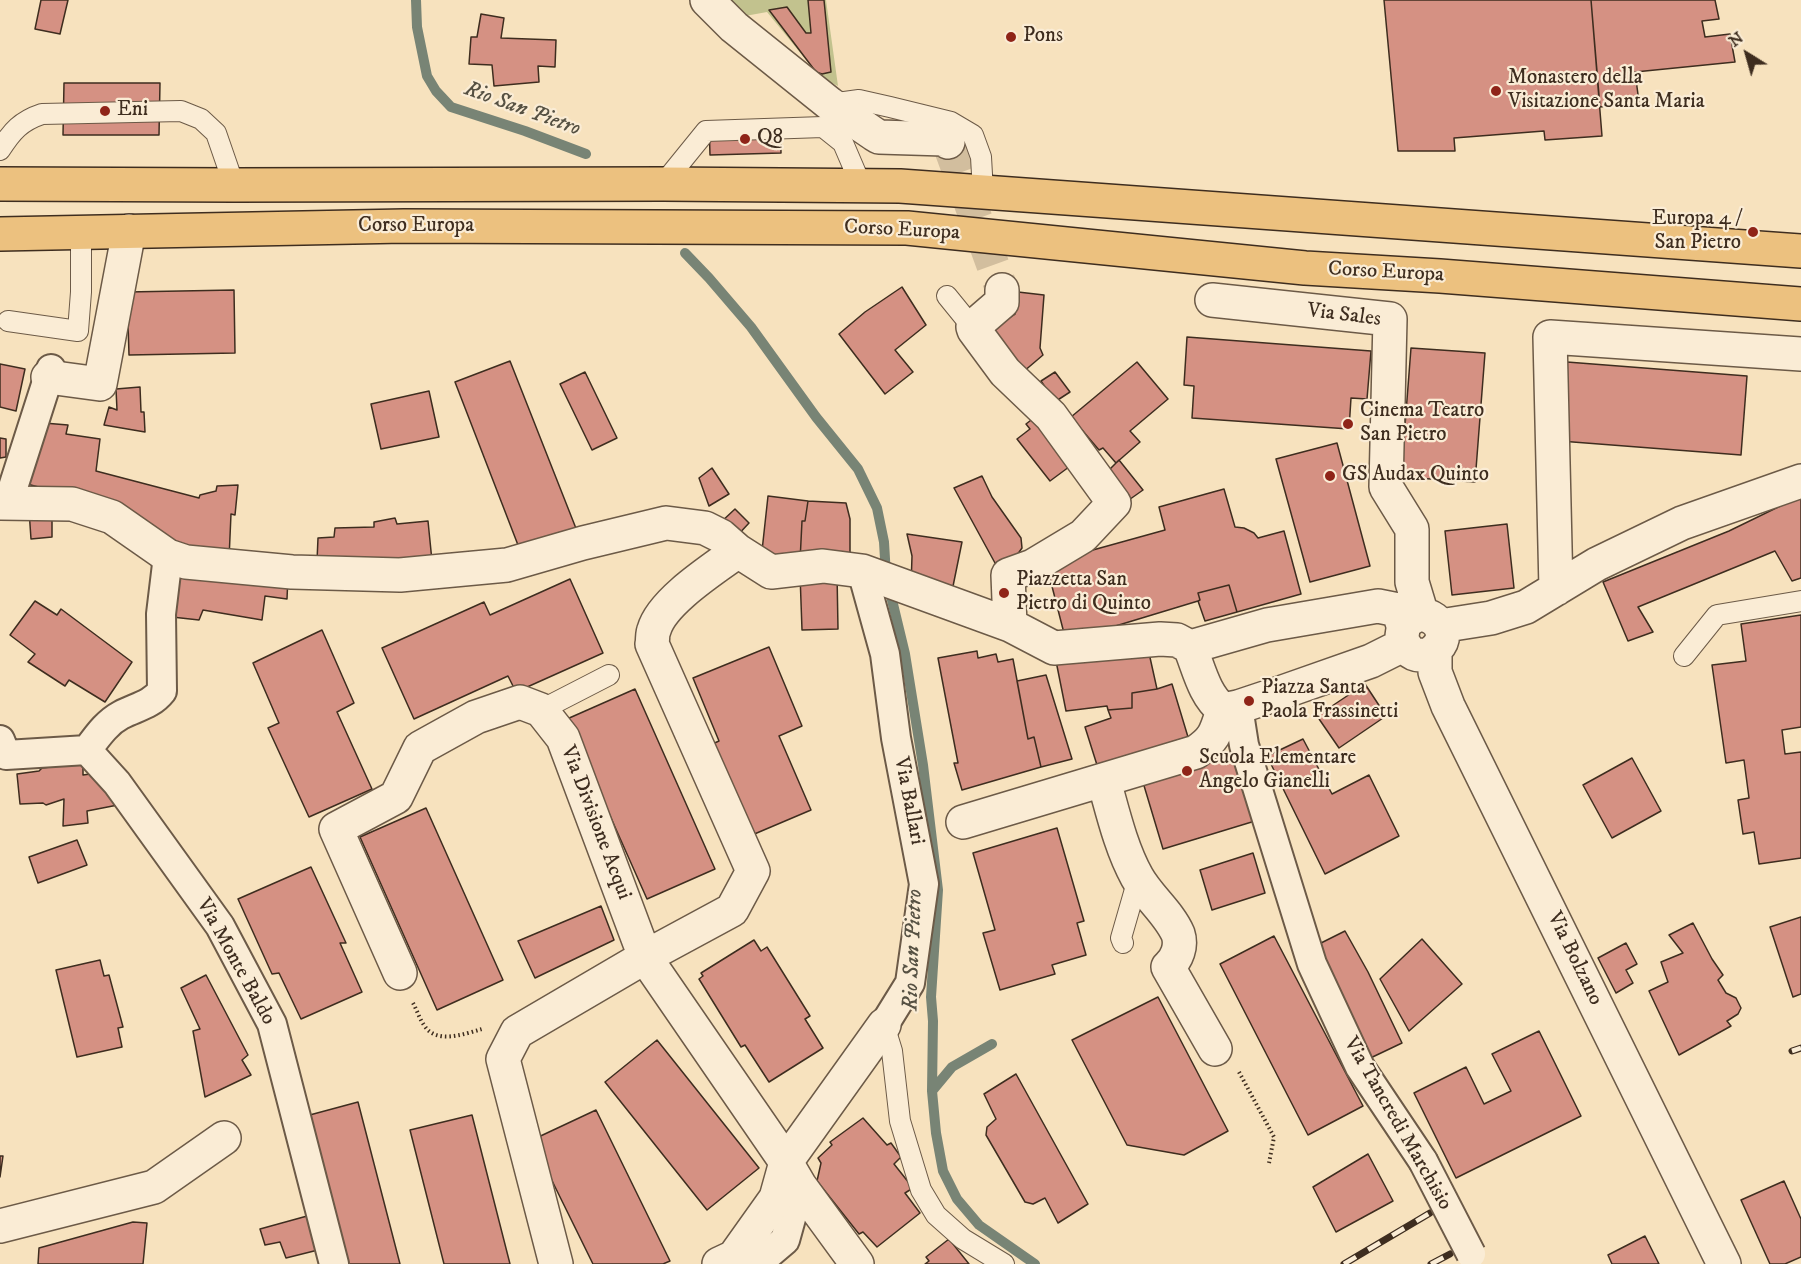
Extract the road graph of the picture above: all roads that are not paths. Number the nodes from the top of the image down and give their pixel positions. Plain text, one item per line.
1 (707, 0) edge
2 (830, 104) junction
3 (948, 142) dead end
4 (0, 150) edge
5 (0, 184) edge
6 (663, 184) junction
7 (234, 185) junction
8 (861, 185) junction
9 (983, 192) junction
10 (129, 231) junction
11 (81, 232) junction
12 (0, 234) edge
13 (1801, 250) edge
14 (1002, 290) dead end
15 (947, 296) dead end
16 (1212, 300) dead end
17 (1801, 304) edge
18 (8, 321) dead end
19 (973, 328) junction
20 (1801, 354) edge
21 (49, 373) joint
22 (1801, 481) edge
23 (4, 503) edge
24 (738, 550) junction
25 (168, 555) junction
26 (862, 571) junction
27 (1556, 589) junction
28 (1801, 601) edge
29 (1010, 625) junction
30 (1421, 633) junction
31 (1175, 643) junction
32 (1684, 656) dead end
33 (609, 675) dead end
34 (1230, 709) junction
35 (541, 710) junction
36 (0, 740) edge
37 (87, 750) junction
38 (1104, 781) junction
39 (963, 822) dead end
40 (1138, 879) junction
41 (1123, 943) dead end
42 (645, 957) junction
43 (400, 973) road end
44 (884, 1025) junction
45 (1213, 1046) road end
46 (224, 1138) dead end
47 (793, 1174) junction
48 (0, 1226) edge
49 (1474, 1259) edge
50 (334, 1264) edge
51 (556, 1264) edge
52 (719, 1264) edge
53 (757, 1264) edge
54 (857, 1264) edge
55 (1004, 1264) edge
56 (1724, 1264) edge

1 - 2 street
2 - 3 street
2 - 9 lane
4 - 7 lane
5 - 7 main road, Corso Europa
6 - 7 main road, Corso Europa
6 - 8 main road, Corso Europa
6 - 8 lane, Corso Europa
8 - 9 main road, Corso Europa
9 - 13 main road, Corso Europa
10 - 11 main road, Corso Europa
10 - 17 main road, Corso Europa
10 - 21 street
11 - 12 main road, Corso Europa
11 - 18 lane
14 - 19 street
15 - 19 lane
16 - 30 street, Via Sales
19 - 29 street
20 - 27 street
21 - 23 street
22 - 27 street
23 - 25 street
24 - 25 street
24 - 26 street
24 - 42 street
25 - 37 street
26 - 29 street
26 - 44 street, Via Ballari
27 - 30 street
28 - 32 lane
29 - 31 street
30 - 31 street
30 - 34 street
30 - 56 street, Via Bolzano
31 - 34 street
33 - 35 lane
34 - 38 street
34 - 49 street, Via Tancredi Marchisio, bridge
35 - 42 street, Via Divisione Acqui
35 - 43 street
36 - 37 street
37 - 50 street, Via Monte Baldo
38 - 39 street
38 - 40 street
40 - 41 lane
40 - 45 street
42 - 47 street, Via Divisione Acqui
42 - 51 street
44 - 47 street, Via Ballari
44 - 55 lane
46 - 48 street
47 - 52 street
47 - 53 street, Via Ballari
47 - 54 street, Via Divisione Acqui

